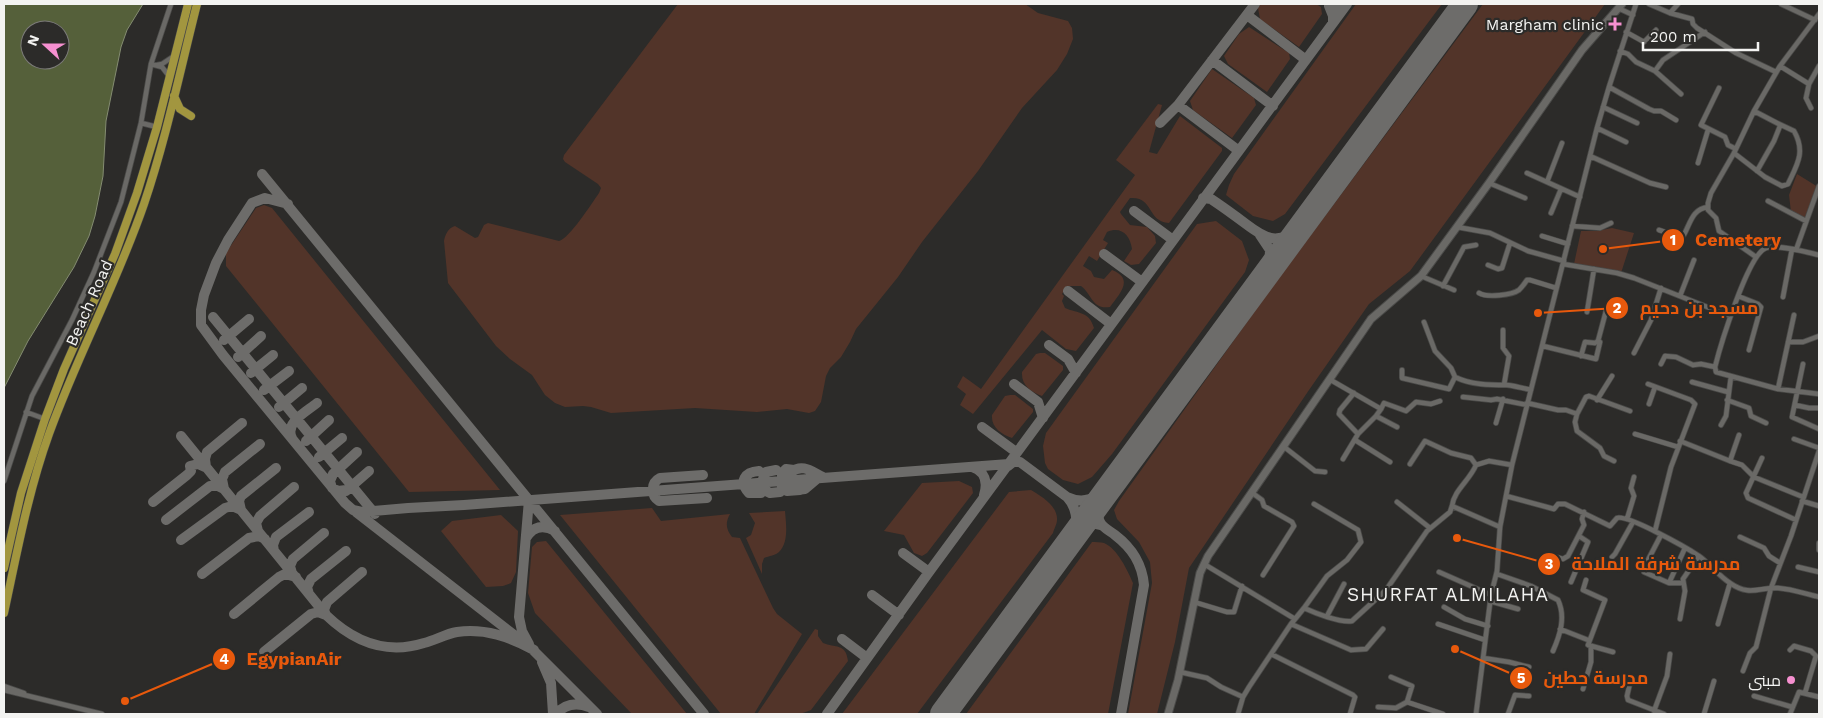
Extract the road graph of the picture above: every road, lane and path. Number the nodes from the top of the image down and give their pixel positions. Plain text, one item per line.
1 (171, 4) edge
2 (188, 4) edge
3 (197, 4) edge
4 (1636, 4) edge
5 (1653, 4) edge
6 (1678, 4) edge
7 (1781, 4) edge
8 (1620, 6) edge
9 (1670, 13) junction
10 (1819, 14) edge
11 (1633, 15) junction
12 (1815, 20) junction
13 (1656, 30) dead end
14 (1626, 32) junction
15 (1704, 32) junction
16 (1620, 51) junction
17 (174, 56) junction
18 (151, 64) junction
19 (157, 65) junction
20 (1780, 66) junction
21 (1819, 66) edge
22 (1655, 71) junction
23 (1776, 72) junction
24 (169, 76) junction
25 (1809, 84) junction
26 (1609, 86) junction
27 (1719, 88) dead end
28 (1682, 94) dead end
29 (174, 96) junction
30 (1603, 107) junction
31 (1811, 108) dead end
32 (1754, 111) junction
33 (191, 116) dead end
34 (1676, 120) dead end
35 (141, 123) junction
36 (1637, 123) dead end
37 (1779, 124) junction
38 (157, 127) junction
39 (1597, 128) junction
40 (1708, 130) junction
41 (1626, 142) dead end
42 (1562, 143) dead end
43 (1736, 151) junction
44 (1590, 156) junction
45 (1698, 163) dead end
46 (1757, 171) junction
47 (1527, 173) dead end
48 (1547, 182) junction
49 (1489, 183) junction
50 (1819, 186) edge
51 (1666, 187) dead end
52 (1561, 189) junction
53 (1818, 193) edge
54 (1580, 197) junction
55 (1525, 198) dead end
56 (1768, 202) dead end
57 (1708, 207) junction
58 (1551, 213) dead end
59 (1806, 221) junction
60 (1611, 223) dead end
61 (1572, 226) junction
62 (1457, 227) junction
63 (111, 229) junction
64 (1659, 230) dead end
65 (123, 233) junction
66 (1542, 236) dead end
67 (1510, 243) junction
68 (1568, 244) junction
69 (1476, 245) dead end
70 (1794, 250) junction
71 (1819, 255) edge
72 (1756, 257) junction
73 (1694, 260) dead end
74 (1563, 262) junction
75 (1488, 265) dead end
76 (1594, 269) junction
77 (1421, 276) junction
78 (1444, 286) junction
79 (1556, 288) junction
80 (1662, 288) junction
81 (1454, 290) dead end
82 (1478, 293) dead end
83 (1680, 296) junction
84 (1738, 296) junction
85 (1783, 297) dead end
86 (1606, 311) dead end
87 (1587, 312) dead end
88 (1794, 315) dead end
89 (1730, 316) junction
90 (1424, 322) dead end
91 (1503, 330) dead end
92 (1819, 336) edge
93 (1598, 341) junction
94 (1788, 342) junction
95 (1543, 346) junction
96 (1749, 350) dead end
97 (1634, 353) dead end
98 (1581, 356) junction
99 (1662, 364) dead end
100 (1803, 364) dead end
101 (1715, 367) junction
102 (1402, 370) dead end
103 (1612, 376) dead end
104 (1731, 376) junction
105 (1455, 377) junction
106 (1329, 379) junction
107 (1692, 382) dead end
108 (1648, 384) dead end
109 (1504, 385) junction
110 (1655, 387) junction
111 (1778, 388) junction
112 (1531, 390) junction
113 (1797, 390) junction
114 (1728, 392) junction
115 (1354, 393) junction
116 (1819, 394) edge
117 (1463, 397) dead end
118 (1503, 400) junction
119 (1597, 400) junction
120 (1727, 400) junction
121 (1440, 401) dead end
122 (1527, 404) junction
123 (1649, 404) dead end
124 (1795, 404) junction
125 (1819, 408) edge
126 (1381, 409) junction
127 (1630, 410) dead end
128 (26, 412) junction
129 (1577, 414) junction
130 (1376, 416) junction
131 (45, 419) junction
132 (1496, 423) dead end
133 (1766, 423) dead end
134 (1721, 425) dead end
135 (1397, 427) dead end
136 (1819, 428) edge
137 (1358, 434) junction
138 (1635, 434) dead end
139 (1739, 435) dead end
140 (1355, 440) junction
141 (1794, 440) dead end
142 (1680, 441) junction
143 (1283, 446) junction
144 (1678, 448) junction
145 (1819, 449) edge
146 (1762, 458) dead end
147 (1343, 459) dead end
148 (1730, 460) junction
149 (1614, 461) dead end
150 (1390, 462) dead end
151 (1410, 464) dead end
152 (1476, 465) junction
153 (1512, 465) junction
154 (1817, 466) edge
155 (1325, 472) dead end
156 (1634, 477) dead end
157 (1754, 477) junction
158 (4, 481) edge
159 (1251, 492) junction
160 (1506, 496) junction
161 (1802, 499) junction
162 (1397, 502) dead end
163 (1314, 504) dead end
164 (1452, 506) junction
165 (1819, 506) edge
166 (1584, 512) junction
167 (1627, 519) junction
168 (1796, 520) junction
169 (1633, 522) junction
170 (1500, 527) junction
171 (1430, 528) junction
172 (1655, 532) junction
173 (1661, 535) junction
174 (1579, 536) junction
175 (1740, 537) dead end
176 (1819, 543) edge
177 (1685, 548) junction
178 (1819, 550) edge
179 (1553, 556) dead end
180 (1699, 556) junction
181 (1612, 557) dead end
182 (1648, 560) dead end
183 (1780, 563) junction
184 (1204, 564) junction
185 (1798, 567) dead end
186 (4, 568) edge
187 (1439, 572) dead end
188 (1644, 572) dead end
189 (1819, 572) edge
190 (1497, 574) junction
191 (1264, 575) dead end
192 (1586, 580) dead end
193 (1571, 582) dead end
194 (1668, 583) junction
195 (1683, 583) junction
196 (1730, 583) junction
197 (1344, 584) dead end
198 (1242, 586) junction
199 (1771, 588) junction
200 (1491, 594) junction
201 (1819, 597) edge
202 (1490, 601) junction
203 (1194, 602) junction
204 (1444, 607) dead end
205 (1304, 608) junction
206 (1518, 609) dead end
207 (4, 613) edge
208 (1327, 616) junction
209 (1295, 619) junction
210 (1680, 619) dead end
211 (1291, 624) junction
212 (1438, 624) dead end
213 (1718, 624) dead end
214 (1488, 626) junction
215 (1383, 629) dead end
216 (1560, 629) junction
217 (1485, 640) junction
218 (1588, 640) junction
219 (1591, 646) junction
220 (1790, 650) dead end
221 (1553, 651) dead end
222 (1613, 652) dead end
223 (1271, 654) junction
224 (1670, 654) dead end
225 (1483, 658) junction
226 (1529, 667) dead end
227 (1180, 672) junction
228 (1743, 672) dead end
229 (1391, 677) dead end
230 (1714, 682) dead end
231 (1630, 683) dead end
232 (4, 686) edge
233 (1583, 689) dead end
234 (4, 690) edge
235 (1805, 693) junction
236 (32, 696) junction
237 (1529, 696) dead end
238 (1754, 696) dead end
239 (1243, 697) junction
240 (1819, 697) edge
241 (1407, 702) junction
242 (1792, 706) junction
243 (1378, 708) dead end
244 (1654, 711) junction
245 (102, 714) edge
246 (1168, 714) edge
247 (1238, 714) edge
248 (1350, 714) edge
249 (1444, 714) edge
250 (1476, 714) edge
251 (1508, 714) edge
252 (1664, 714) edge
253 (1704, 714) edge
254 (1790, 714) edge

1 - 18 street
2 - 17 highway, Beach Road
3 - 29 highway, Beach Road
4 - 11 street
5 - 9 street
6 - 9 street
7 - 12 street
8 - 11 street
8 - 49 main road
9 - 15 street
10 - 12 street
11 - 14 street
12 - 20 street
13 - 14 street
14 - 16 street
15 - 22 street
15 - 23 street
16 - 22 street
16 - 26 street
17 - 19 street
17 - 24 highway, Beach Road
18 - 19 street
18 - 35 street
19 - 24 street
20 - 23 street
20 - 25 street
21 - 25 street
22 - 28 street
23 - 32 street
24 - 38 highway, Beach Road
25 - 31 street
26 - 30 street
26 - 34 street
27 - 40 street
29 - 33 highway
29 - 207 highway, Beach Road
30 - 36 street
30 - 39 street
32 - 37 street
32 - 43 street
35 - 38 street
35 - 63 street
37 - 46 street
37 - 46 street
38 - 65 highway, Beach Road
39 - 41 street
39 - 44 street
40 - 43 street
40 - 45 street
42 - 48 street
43 - 46 street
43 - 57 street
44 - 51 street
44 - 54 street
47 - 48 street
48 - 52 street
49 - 55 street
49 - 62 main road
50 - 53 street
52 - 54 street
52 - 58 street
53 - 59 street
54 - 61 street
56 - 59 street
57 - 64 street
57 - 72 street
59 - 70 street
60 - 61 street
61 - 68 street
62 - 67 street
62 - 77 main road
63 - 65 street
63 - 128 street
65 - 131 highway, Beach Road
66 - 68 street
67 - 74 street
67 - 75 street
68 - 74 street
69 - 78 street
70 - 71 street
70 - 72 street
70 - 85 street
72 - 84 street
73 - 83 street
74 - 76 street
74 - 79 street
76 - 80 street
76 - 87 street
77 - 78 street
77 - 106 main road
78 - 81 street
79 - 82 street
79 - 95 street
80 - 83 street
80 - 97 street
83 - 89 street
84 - 89 street
84 - 96 street
86 - 93 street
88 - 94 street
89 - 101 street
90 - 105 street
91 - 109 street
92 - 94 street
93 - 98 street
93 - 98 street
94 - 111 street
95 - 98 street
95 - 112 street
99 - 101 street
100 - 113 street
101 - 104 street
102 - 105 street
103 - 119 street
104 - 111 street
104 - 114 street
105 - 109 street
106 - 115 street
106 - 143 main road
107 - 114 street
108 - 110 street
109 - 112 street
110 - 123 street
110 - 142 street
111 - 113 street
112 - 122 street
113 - 116 street
113 - 124 street
114 - 120 street
115 - 126 street
115 - 137 street
117 - 118 street
118 - 122 street
118 - 132 street
119 - 127 street
119 - 129 street
120 - 133 street
120 - 134 street
121 - 126 street
122 - 129 street
122 - 153 street
124 - 125 street
124 - 136 street
126 - 130 street
128 - 131 street
128 - 158 street
129 - 149 street
130 - 135 street
130 - 137 street
131 - 186 highway, Beach Road
137 - 140 street
138 - 144 street
139 - 148 street
140 - 147 street
140 - 150 street
141 - 145 street
142 - 144 street
142 - 148 street
143 - 155 street
143 - 159 main road
144 - 172 street
145 - 154 street
146 - 157 street
148 - 157 street
151 - 152 street
152 - 153 street
152 - 164 street
153 - 160 street
154 - 161 street
156 - 167 street
157 - 161 street
157 - 168 street
159 - 184 main road
159 - 191 street
160 - 166 street
160 - 170 street
161 - 165 street
161 - 168 street
162 - 171 street
163 - 205 street
164 - 170 street
164 - 171 street
166 - 167 street
166 - 174 street
167 - 169 street
168 - 183 street
169 - 172 street
169 - 181 street
170 - 190 street
171 - 208 street
172 - 173 street
173 - 177 street
173 - 182 street
174 - 179 street
174 - 193 street
175 - 183 street
176 - 178 street
177 - 180 street
177 - 194 street
180 - 195 street
180 - 196 street
183 - 199 street
184 - 198 street
184 - 203 main road
185 - 189 street
187 - 200 street
188 - 194 street
190 - 200 street
190 - 216 street
192 - 218 street
194 - 195 street
195 - 210 street
196 - 199 street
196 - 213 street
197 - 208 street
198 - 203 street
198 - 209 street
199 - 201 street
199 - 228 street
200 - 202 street
202 - 206 street
202 - 214 street
203 - 227 main road
204 - 214 street
205 - 208 street
205 - 209 street
209 - 211 street
211 - 215 street
211 - 223 street
212 - 217 street
214 - 217 street
216 - 218 street
216 - 221 street
217 - 225 street
218 - 219 street
219 - 222 street
219 - 233 street
220 - 235 street
223 - 239 street
223 - 248 street
224 - 244 street
225 - 226 street
225 - 250 street
227 - 239 street
227 - 246 main road
229 - 241 street
230 - 253 street
231 - 244 street
232 - 236 street
234 - 236 street
235 - 240 street
235 - 242 street
236 - 245 street
237 - 251 street
238 - 242 street
239 - 247 street
241 - 243 street
241 - 249 street
242 - 254 street
244 - 252 street

